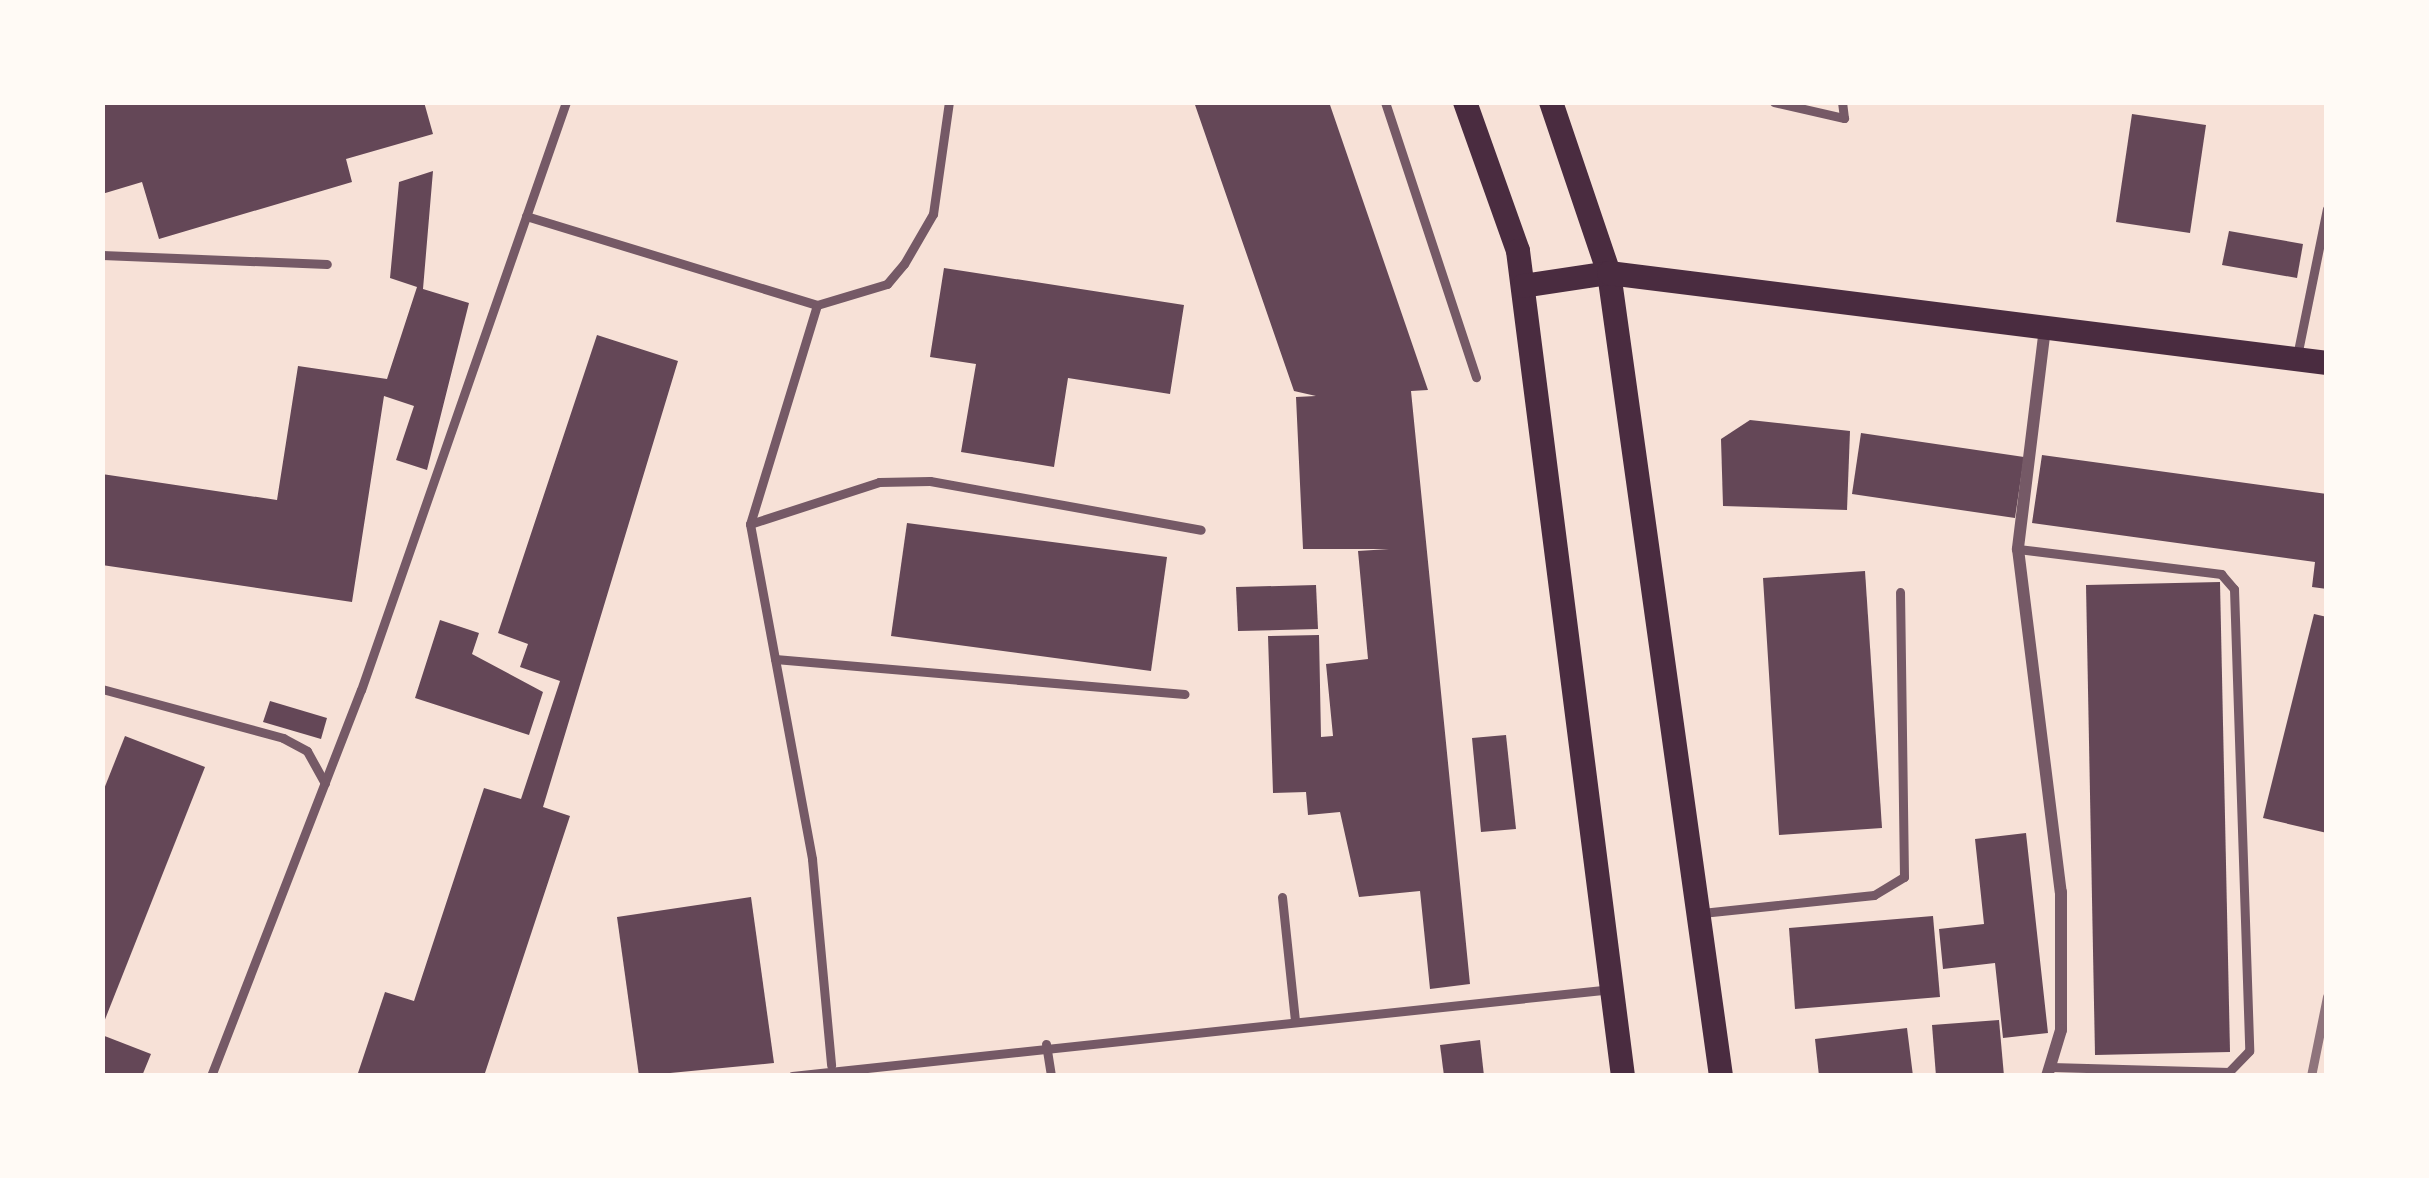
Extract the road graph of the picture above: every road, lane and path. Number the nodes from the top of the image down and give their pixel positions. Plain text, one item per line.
1 (566, 102) edge
2 (949, 102) edge
3 (1384, 102) edge
4 (1465, 102) edge
5 (1551, 102) edge
6 (1774, 102) edge
7 (1842, 102) edge
8 (2327, 208) edge
9 (526, 216) junction
10 (102, 255) edge
11 (327, 264) dead end
12 (1609, 273) junction
13 (1522, 286) junction
14 (817, 304) junction
15 (2045, 328) junction
16 (2296, 359) junction
17 (2327, 363) edge
18 (1476, 377) dead end
19 (750, 524) junction
20 (1201, 530) dead end
21 (2018, 549) junction
22 (1900, 592) dead end
23 (775, 658) junction
24 (102, 689) edge
25 (1184, 694) dead end
26 (325, 783) junction
27 (1282, 897) dead end
28 (1702, 913) junction
29 (1612, 989) junction
30 (1295, 1020) junction
31 (1046, 1044) junction
32 (831, 1065) junction
33 (2049, 1071) edge
34 (211, 1076) edge
35 (792, 1076) edge
36 (1051, 1076) edge
37 (1623, 1076) edge
38 (1721, 1076) edge

1 - 9 lane
2 - 14 lane
3 - 18 lane
4 - 13 main road
5 - 12 main road
6 - 7 lane
8 - 16 lane
9 - 14 lane
9 - 26 lane
10 - 11 lane
12 - 13 main road
12 - 15 main road
12 - 28 main road
13 - 29 main road
14 - 19 lane
15 - 16 main road
15 - 21 street
16 - 17 main road
19 - 20 lane
19 - 23 lane
21 - 33 street
21 - 33 lane
22 - 28 lane
23 - 25 lane
23 - 32 lane
24 - 26 lane
26 - 34 lane
27 - 30 lane
28 - 38 main road
29 - 30 lane
29 - 37 main road
30 - 31 lane
31 - 32 lane
31 - 36 lane
32 - 35 lane

